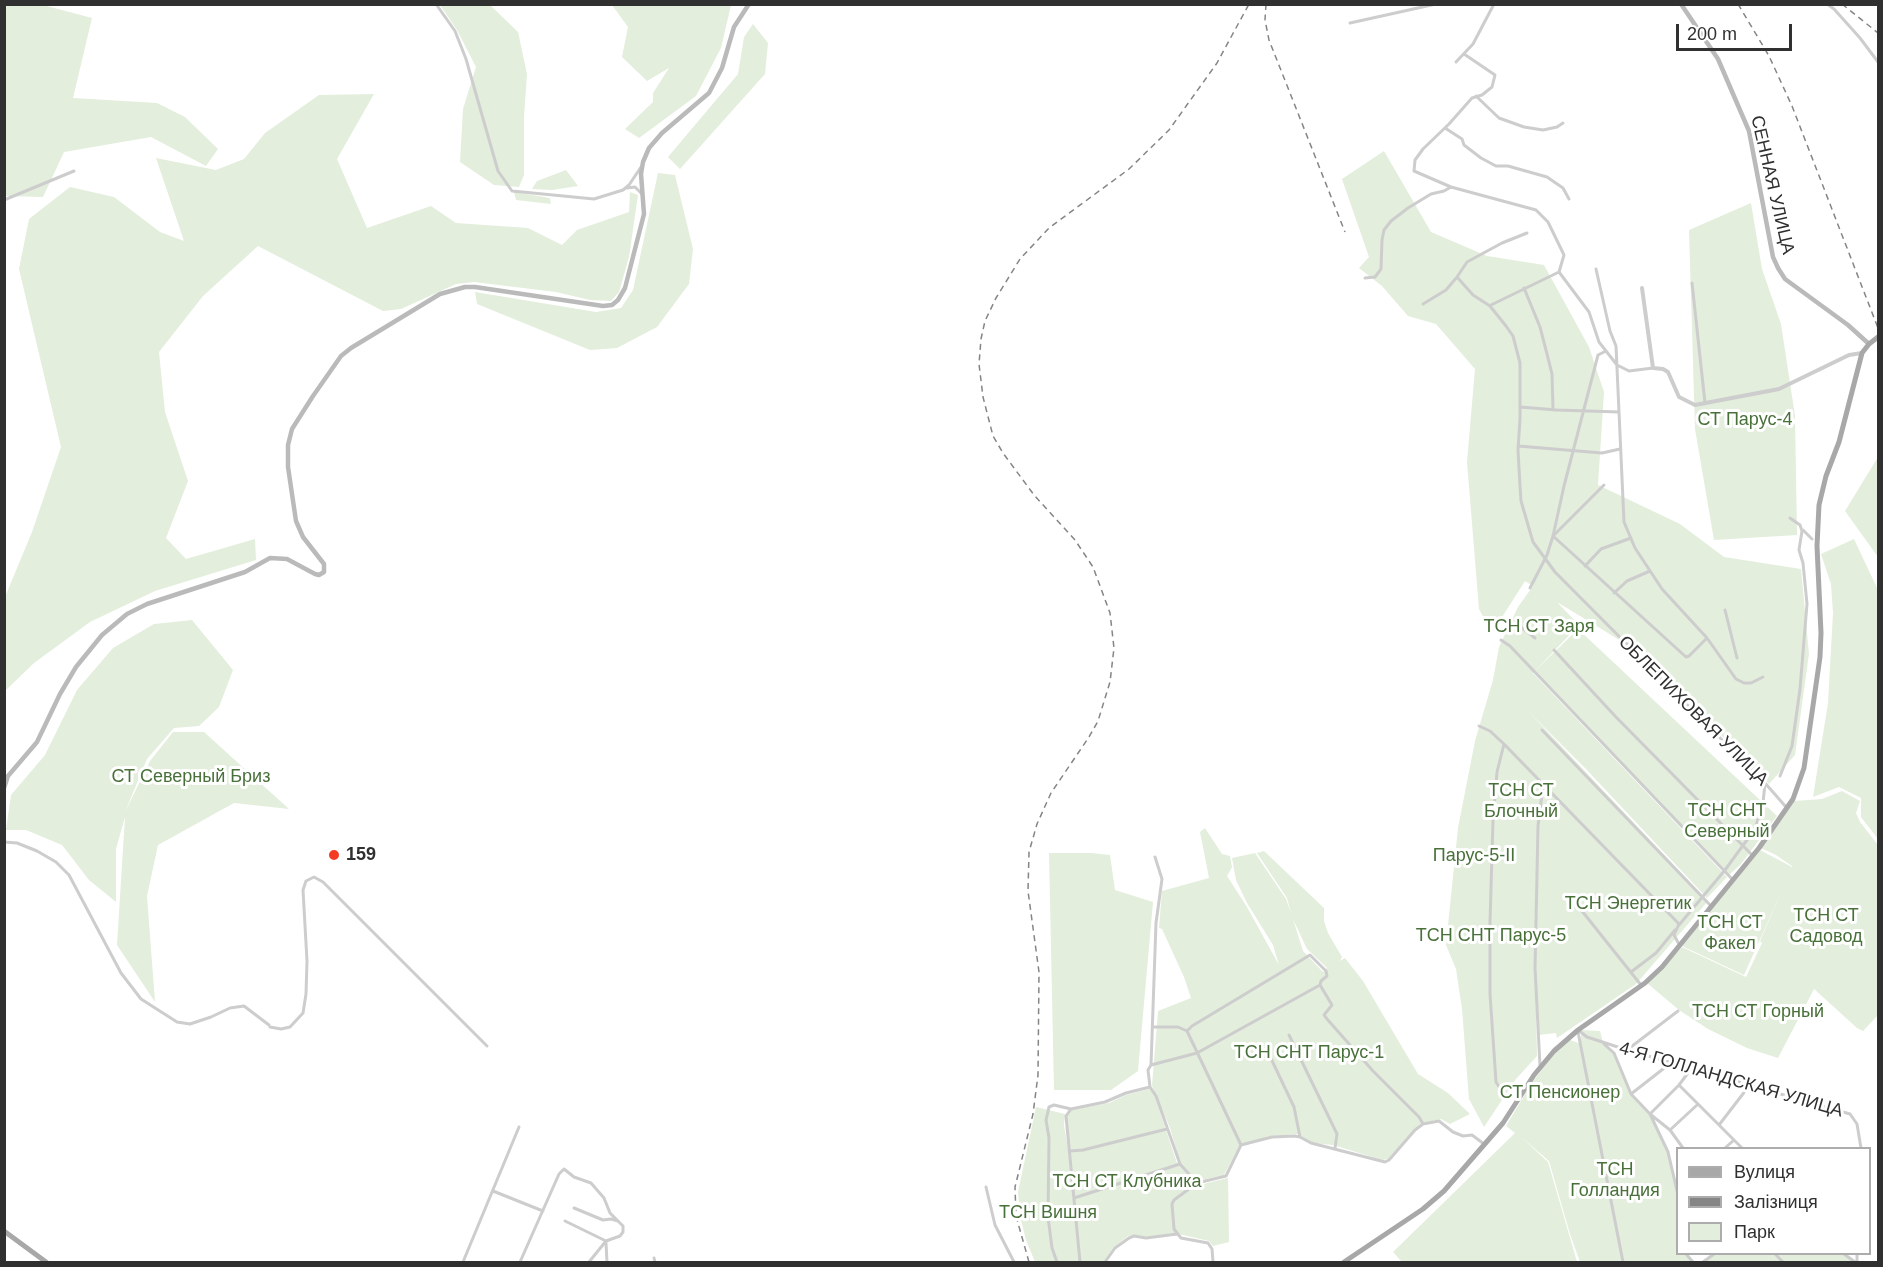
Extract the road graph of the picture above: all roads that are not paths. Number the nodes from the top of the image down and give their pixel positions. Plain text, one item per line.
1 (436, 4) edge
2 (749, 4) edge
3 (1436, 4) edge
4 (1494, 4) edge
5 (1681, 4) edge
6 (1827, 4) edge
7 (1350, 23) dead end
8 (1464, 54) junction
9 (1456, 62) dead end
10 (1878, 62) edge
11 (1476, 96) junction
12 (1563, 123) dead end
13 (1445, 128) junction
14 (643, 162) junction
15 (74, 171) dead end
16 (1451, 187) junction
17 (623, 190) junction
18 (643, 195) junction
19 (4, 200) edge
20 (1569, 200) dead end
21 (1527, 233) dead end
22 (1596, 269) dead end
23 (1559, 272) junction
24 (1457, 277) junction
25 (1365, 278) dead end
26 (1692, 283) dead end
27 (1524, 288) junction
28 (1641, 288) dead end
29 (1423, 304) dead end
30 (1490, 306) junction
31 (1878, 337) edge
32 (1869, 344) junction
33 (1606, 351) junction
34 (1862, 353) junction
35 (1617, 365) junction
36 (1653, 368) junction
37 (1705, 402) junction
38 (1520, 407) junction
39 (1553, 410) junction
40 (1582, 412) junction
41 (1619, 412) junction
42 (1518, 446) junction
43 (1620, 449) junction
44 (1572, 452) junction
45 (1604, 485) dead end
46 (1790, 518) dead end
47 (1800, 525) junction
48 (1553, 536) junction
49 (1631, 538) junction
50 (1812, 539) dead end
51 (1545, 560) junction
52 (1585, 566) junction
53 (1650, 571) junction
54 (1530, 588) dead end
55 (1614, 593) junction
56 (1725, 610) dead end
57 (1511, 619) dead end
58 (1535, 638) dead end
59 (1707, 638) junction
60 (1501, 640) dead end
61 (1554, 650) dead end
62 (1737, 658) dead end
63 (1763, 677) dead end
64 (1479, 726) dead end
65 (1542, 730) dead end
66 (1504, 744) junction
67 (18, 764) junction
68 (4, 775) edge
69 (1780, 776) dead end
70 (5, 781) edge
71 (1765, 783) junction
72 (1543, 786) junction
73 (4, 788) edge
74 (1788, 808) junction
75 (4, 842) edge
76 (1743, 847) junction
77 (1753, 856) junction
78 (1155, 857) dead end
79 (1725, 870) junction
80 (1733, 880) junction
81 (1702, 898) junction
82 (1578, 906) dead end
83 (1711, 906) junction
84 (1679, 924) junction
85 (1680, 946) junction
86 (1631, 972) junction
87 (1641, 985) junction
88 (1320, 986) junction
89 (1678, 1011) dead end
90 (1153, 1026) junction
91 (1578, 1030) junction
92 (1187, 1031) junction
93 (1289, 1035) dead end
94 (1603, 1042) junction
95 (487, 1046) dead end
96 (1266, 1048) dead end
97 (1627, 1050) junction
98 (1197, 1053) junction
99 (1672, 1062) junction
100 (1151, 1065) junction
101 (1540, 1068) junction
102 (1689, 1068) junction
103 (1679, 1085) junction
104 (1749, 1086) junction
105 (1150, 1087) junction
106 (1631, 1094) junction
107 (1505, 1096) dead end
108 (1698, 1105) junction
109 (1071, 1109) junction
110 (1650, 1114) junction
111 (1423, 1124) junction
112 (1719, 1125) junction
113 (519, 1127) dead end
114 (1167, 1129) junction
115 (1670, 1130) junction
116 (1300, 1137) junction
117 (1734, 1140) junction
118 (1484, 1144) junction
119 (1241, 1145) junction
120 (1682, 1147) edge
121 (1727, 1147) edge
122 (1740, 1147) edge
123 (1861, 1147) edge
124 (1335, 1148) junction
125 (1070, 1151) junction
126 (1180, 1164) junction
127 (1197, 1183) junction
128 (986, 1187) dead end
129 (1676, 1190) edge
130 (493, 1191) junction
131 (1074, 1198) junction
132 (574, 1208) dead end
133 (543, 1210) junction
134 (565, 1221) dead end
135 (618, 1221) junction
136 (4, 1232) edge
137 (1177, 1234) junction
138 (606, 1241) junction
139 (46, 1263) edge
140 (463, 1263) edge
141 (520, 1263) edge
142 (589, 1263) edge
143 (607, 1263) edge
144 (1014, 1263) edge
145 (1057, 1263) edge
146 (1080, 1263) edge
147 (1105, 1263) edge
148 (1213, 1263) edge
149 (1344, 1263) edge
150 (1623, 1263) edge

1 - 17 street
2 - 14 main road
3 - 7 street
4 - 8 street
5 - 32 main road, СЕННАЯ УЛИЦА
6 - 10 street
8 - 9 street
8 - 11 street
11 - 12 street
11 - 13 street
13 - 16 street
13 - 20 street
14 - 17 street
14 - 18 main road
15 - 19 street
16 - 23 street
16 - 25 street
17 - 18 street
18 - 67 main road
21 - 24 street
22 - 35 street
23 - 27 street
23 - 33 street
24 - 29 street
24 - 30 street, ОБЛЕПИХОВАЯ УЛИЦА
26 - 37 street
27 - 30 street
27 - 39 street
28 - 36 street
30 - 38 street, ОБЛЕПИХОВАЯ УЛИЦА
31 - 32 main road
32 - 34 main road
33 - 35 street
33 - 40 street
34 - 37 street
34 - 74 main road
35 - 36 street
35 - 41 street
36 - 37 street
38 - 39 street
38 - 42 street, ОБЛЕПИХОВАЯ УЛИЦА
39 - 40 street
40 - 41 street
40 - 44 street
41 - 43 street
42 - 44 street
42 - 51 street, ОБЛЕПИХОВАЯ УЛИЦА
43 - 44 street
43 - 49 street
44 - 48 street
45 - 48 street
46 - 47 street
47 - 50 street
47 - 69 street
48 - 51 street
48 - 52 street
49 - 52 street
49 - 53 street
51 - 54 street
51 - 71 street, ОБЛЕПИХОВАЯ УЛИЦА
52 - 55 street
53 - 55 street
53 - 59 street
55 - 59 street
56 - 62 street
57 - 58 street
59 - 63 street
60 - 79 street
61 - 76 street
64 - 66 street
65 - 81 street
66 - 72 street
66 - 107 street
67 - 68 street
67 - 70 main road
70 - 73 main road
71 - 74 street, ОБЛЕПИХОВАЯ УЛИЦА
71 - 76 street
72 - 84 street
72 - 101 street
74 - 77 main road
75 - 95 street
76 - 77 street
76 - 79 street
77 - 80 main road
78 - 90 street
79 - 80 street
79 - 81 street
80 - 83 main road
81 - 83 street
81 - 84 street
82 - 86 street
83 - 85 main road
84 - 85 street
84 - 86 street
85 - 87 main road
86 - 87 street
87 - 91 main road
88 - 92 street
88 - 98 street
88 - 111 street
89 - 97 street
90 - 92 street
90 - 100 street
91 - 94 street, 4-Я ГОЛЛАНДСКАЯ УЛИЦА
91 - 101 main road
91 - 150 street
92 - 98 street
93 - 124 street
94 - 97 street, 4-Я ГОЛЛАНДСКАЯ УЛИЦА
94 - 106 street
96 - 116 street
97 - 99 street, 4-Я ГОЛЛАНДСКАЯ УЛИЦА
98 - 100 street
98 - 119 street
99 - 102 street, 4-Я ГОЛЛАНДСКАЯ УЛИЦА
99 - 106 street
100 - 105 street
101 - 118 main road
102 - 103 street
102 - 104 street, 4-Я ГОЛЛАНДСКАЯ УЛИЦА
103 - 108 street
103 - 110 street
104 - 112 street
104 - 123 street, 4-Я ГОЛЛАНДСКАЯ УЛИЦА
105 - 109 street
105 - 114 street
106 - 110 street
108 - 112 street
108 - 115 street
109 - 125 street
109 - 145 street
110 - 115 street
110 - 129 street
111 - 118 street
111 - 124 street
112 - 117 street
113 - 130 street
114 - 125 street
114 - 126 street
115 - 120 street
116 - 119 street
116 - 124 street
117 - 121 street
117 - 122 street
118 - 149 main road
119 - 127 street
125 - 131 street
126 - 127 street
126 - 131 street
127 - 137 street
128 - 144 street
130 - 133 street
130 - 140 street
131 - 146 street
132 - 135 street
133 - 135 street
133 - 141 street
134 - 138 street
135 - 138 street
136 - 139 main road
137 - 147 street
137 - 148 street
138 - 142 street
138 - 143 street

